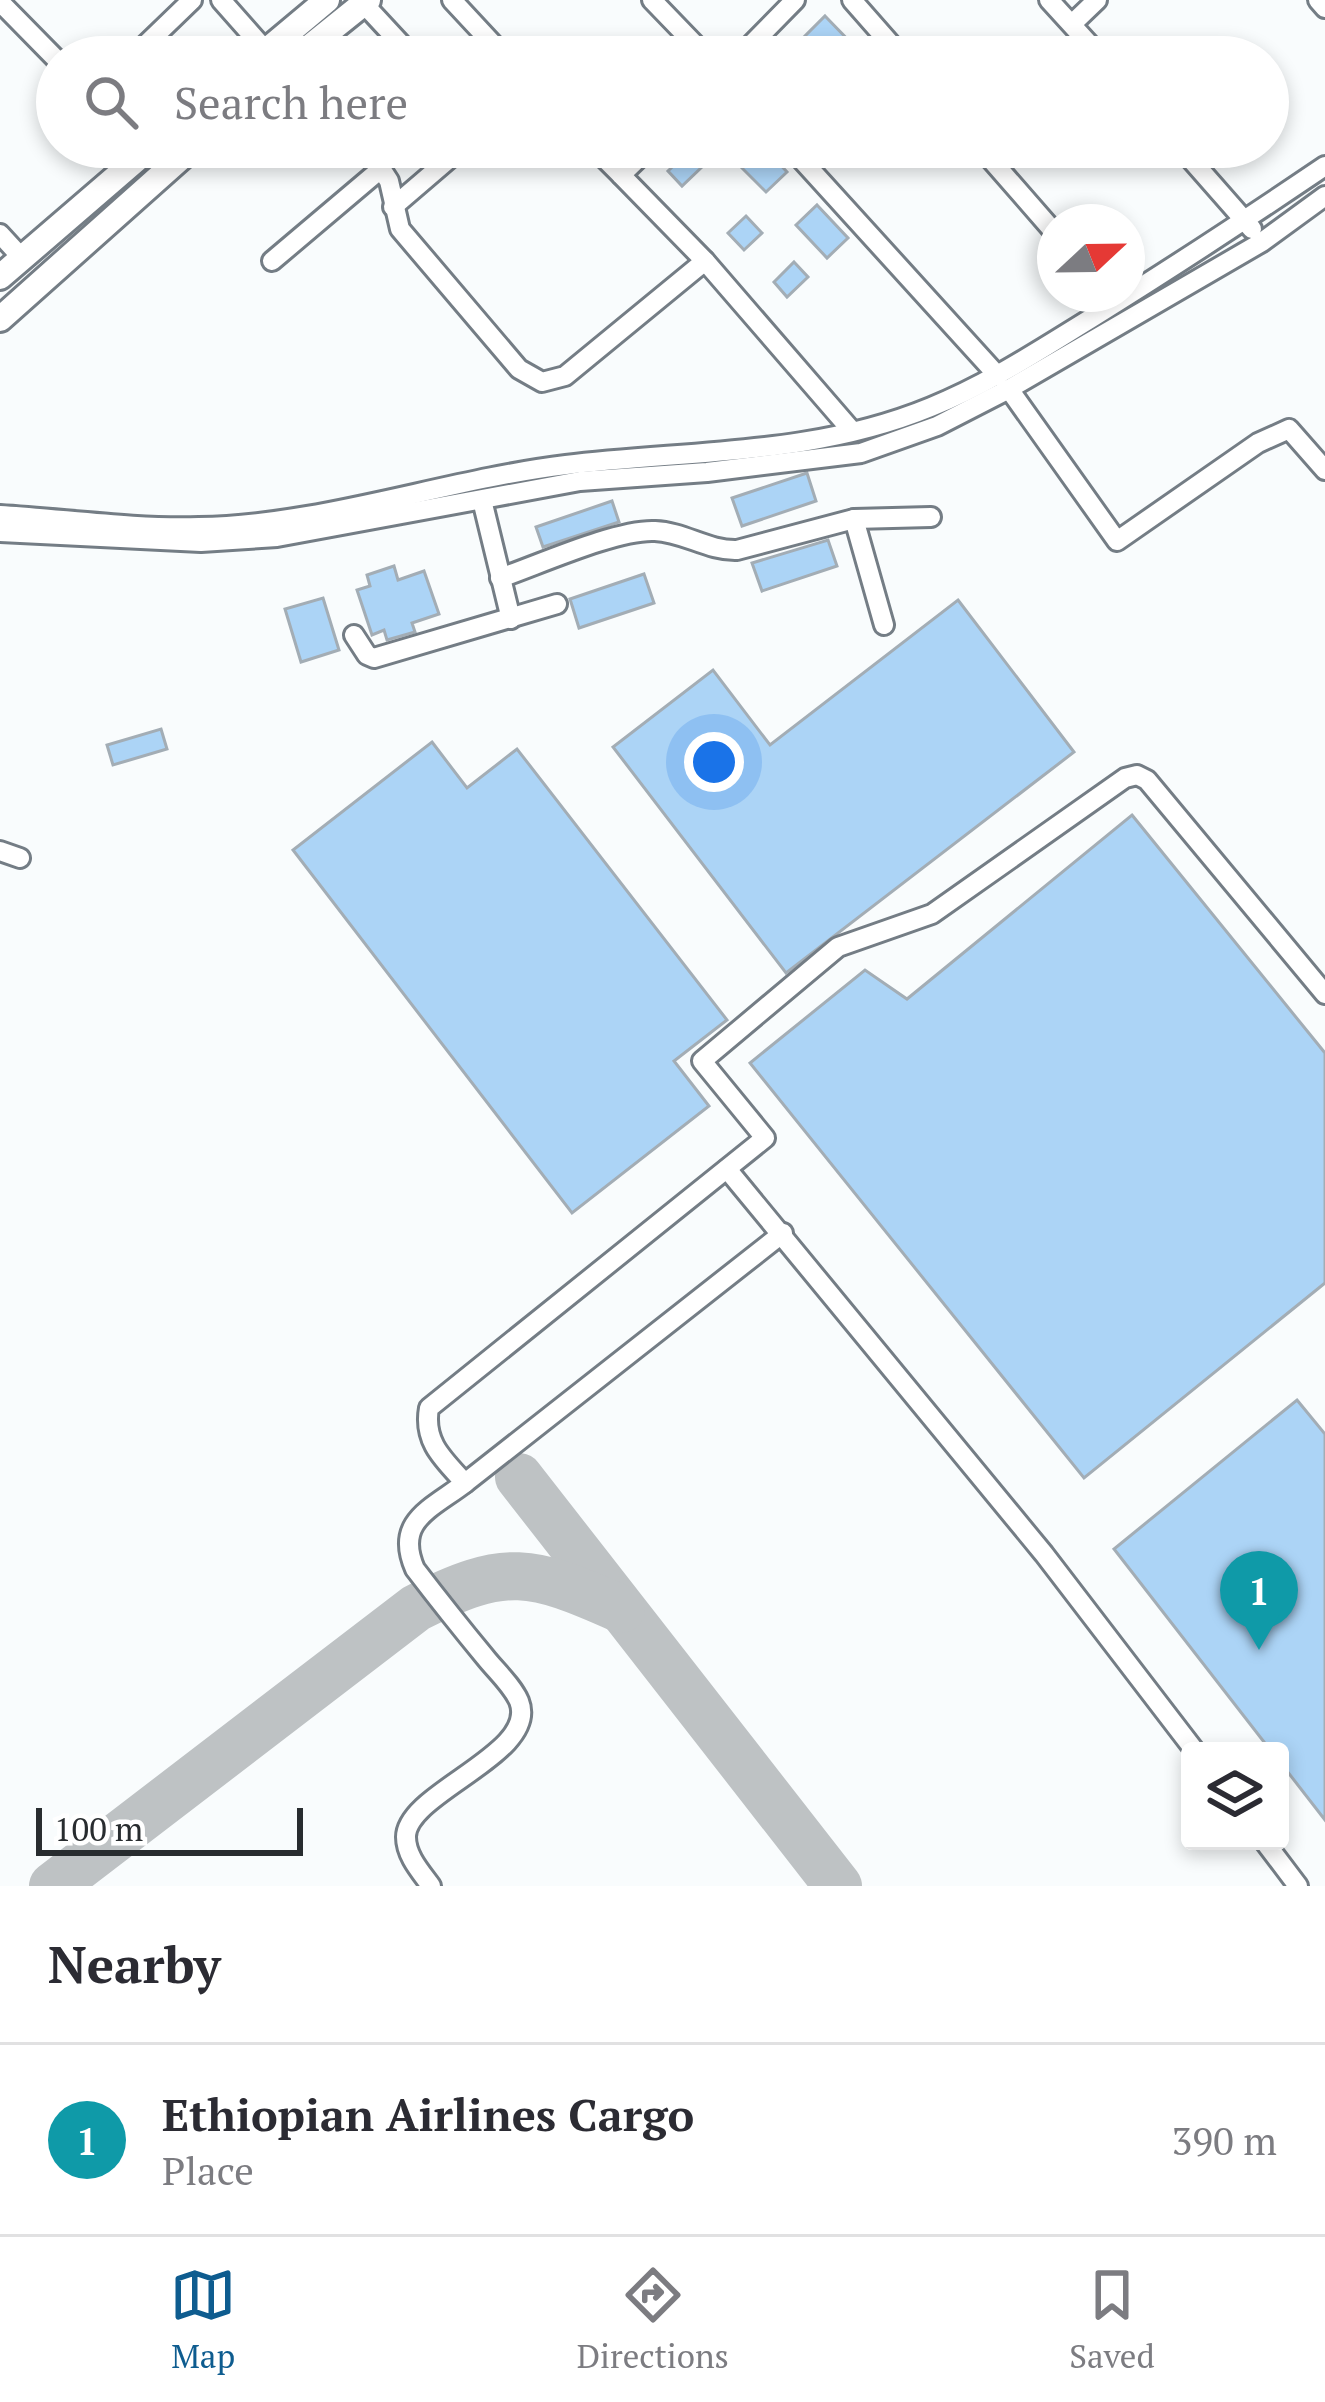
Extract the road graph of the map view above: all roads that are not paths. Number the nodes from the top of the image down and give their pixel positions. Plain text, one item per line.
1 (192, 0) edge
2 (220, 0) edge
3 (327, 0) edge
4 (452, 0) edge
5 (652, 0) edge
6 (795, 0) edge
7 (852, 0) edge
8 (1048, 0) edge
9 (1097, 0) edge
10 (1318, 0) edge
11 (0, 2) edge
12 (366, 2) edge
13 (1325, 8) edge
14 (1072, 24) junction
15 (155, 36) edge
16 (248, 36) edge
17 (284, 36) edge
18 (323, 36) edge
19 (395, 36) edge
20 (485, 36) edge
21 (687, 36) edge
22 (760, 36) edge
23 (884, 36) edge
24 (1082, 36) edge
25 (36, 39) edge
26 (1325, 166) edge
27 (123, 168) edge
28 (170, 168) edge
29 (381, 168) edge
30 (382, 168) edge
31 (438, 168) edge
32 (614, 168) edge
33 (628, 168) edge
34 (809, 168) edge
35 (998, 168) edge
36 (1199, 168) edge
37 (621, 175) junction
38 (1325, 196) edge
39 (393, 206) junction
40 (1037, 212) edge
41 (1245, 220) junction
42 (0, 234) edge
43 (1262, 242) junction
44 (22, 258) junction
45 (272, 261) dead end
46 (705, 261) junction
47 (0, 277) edge
48 (1145, 279) edge
49 (1094, 312) edge
50 (0, 319) edge
51 (1004, 383) junction
52 (852, 431) junction
53 (1325, 470) edge
54 (482, 500) junction
55 (0, 515) edge
56 (931, 517) dead end
57 (854, 519) junction
58 (0, 532) edge
59 (500, 578) junction
60 (557, 604) dead end
61 (511, 619) junction
62 (884, 625) dead end
63 (354, 635) dead end
64 (0, 851) edge
65 (20, 858) dead end
66 (1325, 994) edge
67 (727, 1168) junction
68 (783, 1233) junction
69 (465, 1483) junction
70 (1188, 1742) edge
71 (1271, 1850) edge
72 (431, 1886) edge
73 (1298, 1886) edge

1 - 15 street
2 - 16 street
3 - 17 main road
4 - 20 street
5 - 21 street
6 - 22 street
7 - 23 street
8 - 14 street
9 - 14 street
10 - 13 street
11 - 25 street
12 - 18 main road
12 - 19 street
14 - 24 street
26 - 41 street
27 - 44 main road
28 - 50 main road
29 - 45 street
30 - 39 street
31 - 39 street
32 - 37 street
33 - 37 street
34 - 51 street
35 - 40 street
36 - 41 street
37 - 46 street
38 - 43 street
39 - 46 street
41 - 43 street
41 - 48 street
42 - 44 street
43 - 51 street
44 - 47 main road
46 - 52 street
49 - 51 street
51 - 52 street
51 - 53 street
51 - 54 street
52 - 55 street
54 - 58 street
54 - 59 street
56 - 57 street
57 - 59 street
57 - 62 street
59 - 61 street
60 - 61 street
61 - 63 street
64 - 65 street
66 - 67 street
67 - 68 street
67 - 69 street
68 - 69 street
68 - 70 street
69 - 72 street
71 - 73 street

